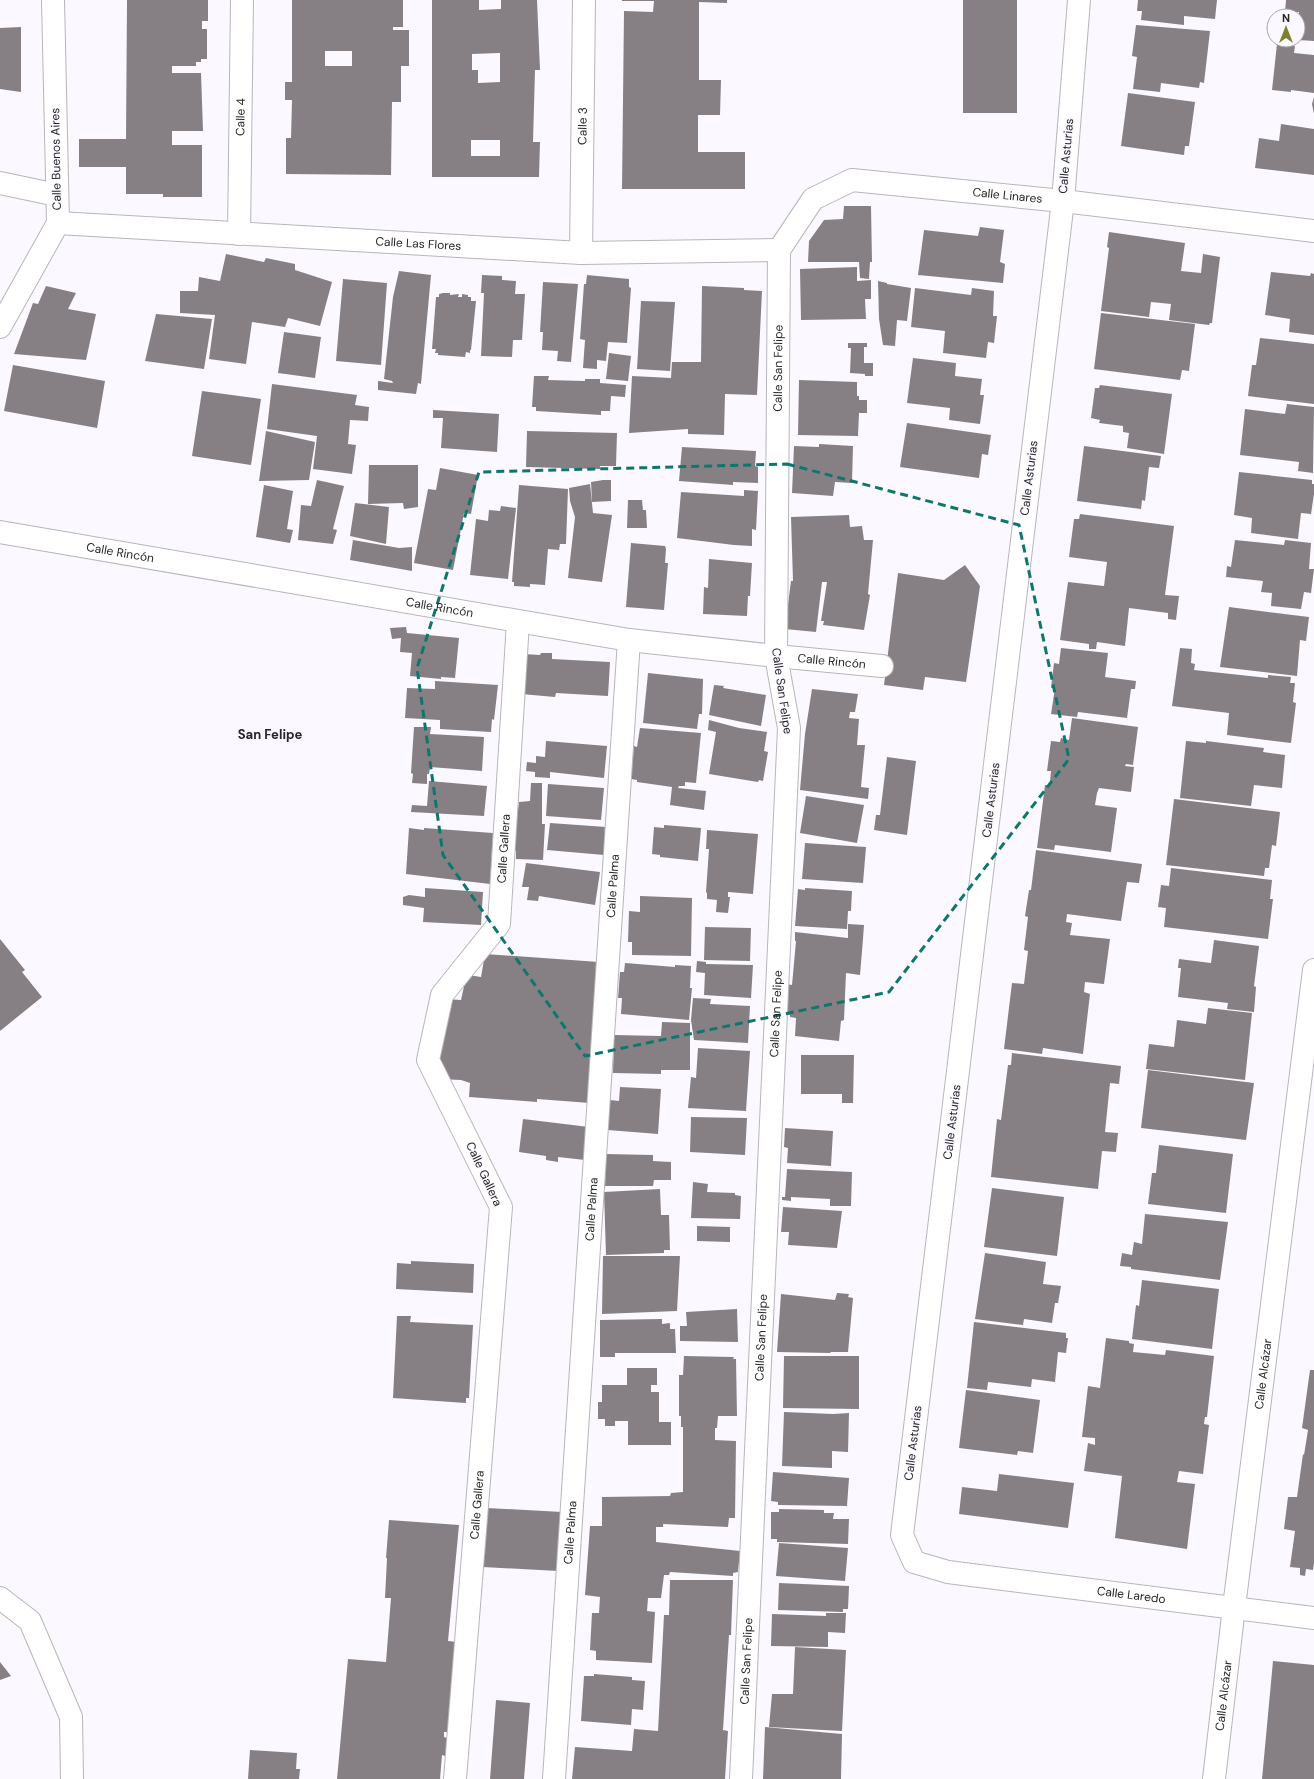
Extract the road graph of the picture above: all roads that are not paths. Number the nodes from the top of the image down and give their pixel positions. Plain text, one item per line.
1 (53, 0) edge
2 (242, 0) edge
3 (584, 0) edge
4 (1079, 0) edge
5 (0, 183) edge
6 (57, 196) junction
7 (1063, 201) junction
8 (58, 223) junction
9 (1314, 231) edge
10 (239, 234) junction
11 (779, 250) junction
12 (582, 253) junction
13 (0, 327) edge
14 (0, 532) edge
15 (518, 622) junction
16 (630, 640) junction
17 (776, 656) junction
18 (882, 666) dead end
19 (1314, 970) edge
20 (948, 1572) joint
21 (0, 1598) edge
22 (1234, 1608) junction
23 (1314, 1618) edge
24 (72, 1779) edge
25 (455, 1779) edge
26 (554, 1779) edge
27 (741, 1779) edge
28 (1214, 1779) edge

1 - 6 street, Calle Buenos Aires
2 - 10 street, Calle 4
3 - 12 street, Calle 3
4 - 7 street, Calle Asturias
5 - 6 street
6 - 8 street, Calle Buenos Aires
7 - 9 street, Calle Linares
7 - 11 street, Calle Linares
7 - 20 street, Calle Asturias
8 - 10 street, Calle Las Flores
8 - 13 street, Calle Buenos Aires
10 - 12 street, Calle Las Flores
11 - 12 street, Calle Las Flores
11 - 17 street, Calle San Felipe
14 - 15 street, Calle Rincón
15 - 16 street, Calle Rincón
15 - 25 street, Calle Gallera
16 - 17 street, Calle Rincón
16 - 26 street, Calle Palma
17 - 18 street, Calle Rincón
17 - 27 street, Calle San Felipe
19 - 22 street, Calle Alcázar
20 - 22 street, Calle Laredo
21 - 24 street
22 - 23 street, Calle Laredo
22 - 28 street, Calle Alcázar

